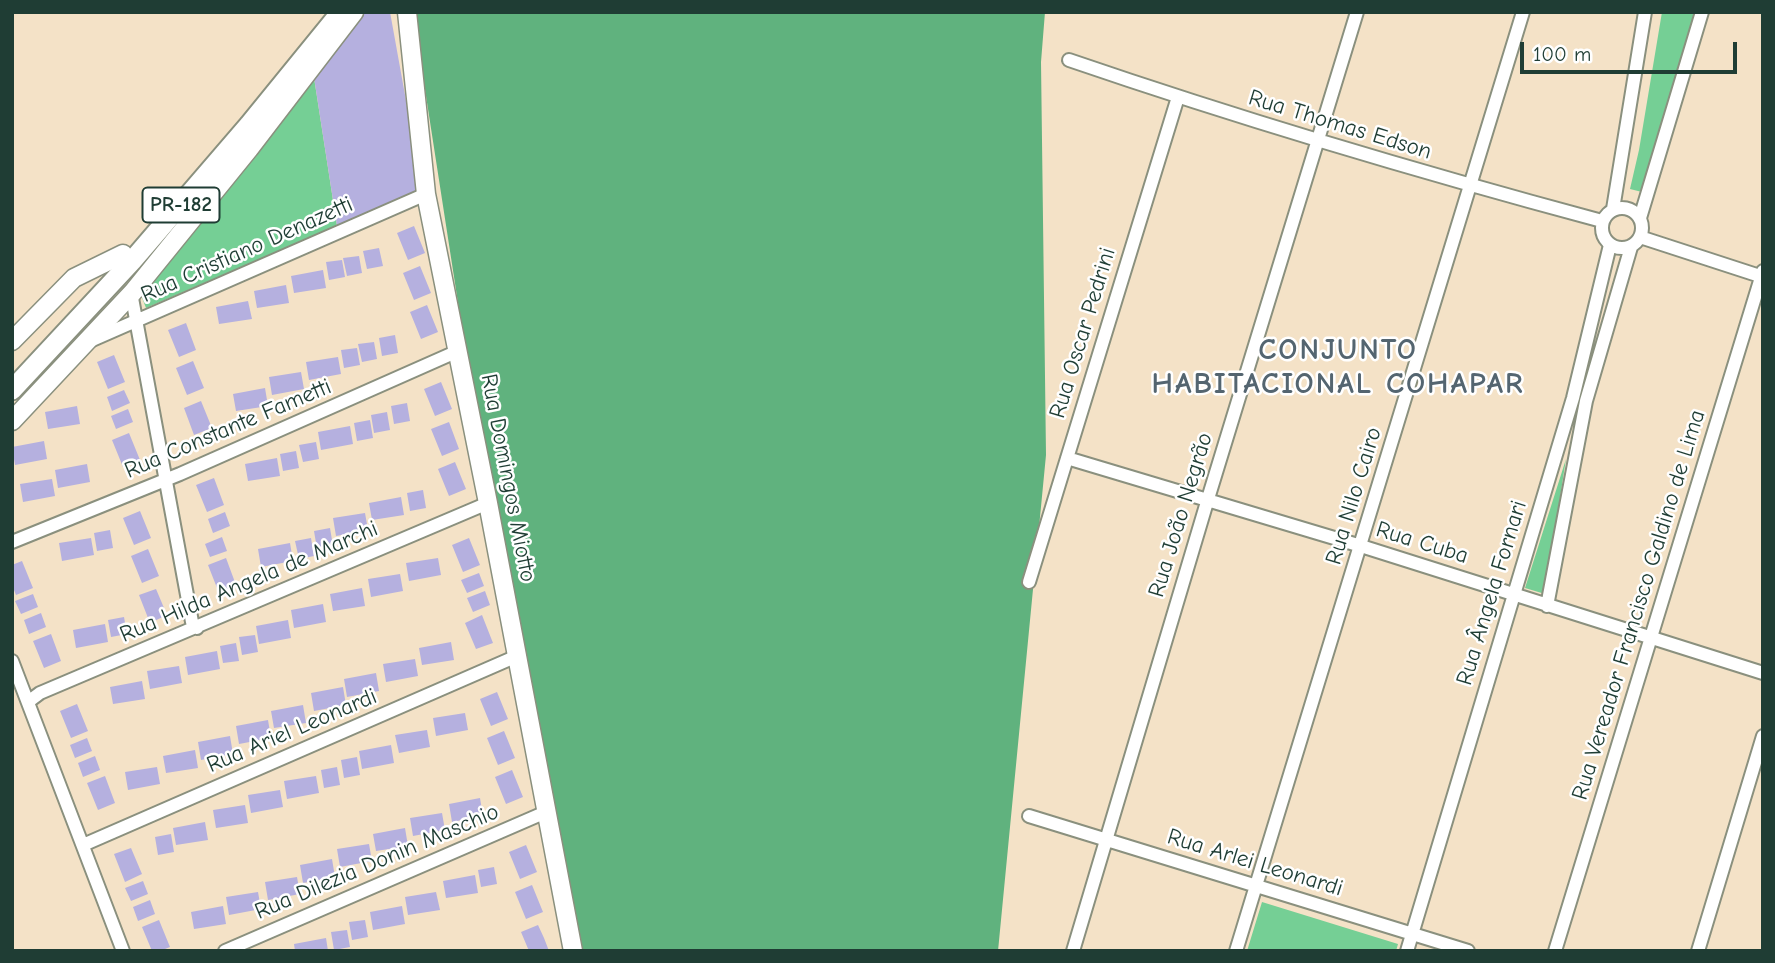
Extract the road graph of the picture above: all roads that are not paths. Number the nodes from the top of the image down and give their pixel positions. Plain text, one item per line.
1 (324, 12) edge
2 (341, 12) edge
3 (354, 12) edge
4 (407, 12) edge
5 (1357, 12) edge
6 (1523, 12) edge
7 (1645, 12) edge
8 (1702, 12) edge
9 (1069, 60) dead end
10 (1178, 97) junction
11 (1318, 140) junction
12 (1470, 186) junction
13 (426, 194) junction
14 (1613, 209) junction
15 (1640, 218) junction
16 (1602, 221) junction
17 (1635, 242) junction
18 (1610, 245) junction
19 (122, 254) junction
20 (1762, 275) edge
21 (133, 292) junction
22 (137, 321) junction
23 (12, 341) edge
24 (84, 344) junction
25 (458, 351) junction
26 (12, 374) edge
27 (12, 390) edge
28 (1580, 400) junction
29 (12, 421) edge
30 (1067, 458) junction
31 (164, 481) junction
32 (1207, 502) junction
33 (488, 503) junction
34 (12, 542) edge
35 (1361, 546) junction
36 (1029, 582) dead end
37 (1513, 594) junction
38 (1547, 606) junction
39 (197, 628) junction
40 (1650, 638) junction
41 (517, 656) junction
42 (12, 661) edge
43 (1763, 673) edge
44 (28, 702) junction
45 (1763, 736) edge
46 (547, 812) junction
47 (1029, 816) dead end
48 (1106, 839) junction
49 (83, 845) junction
50 (1257, 886) junction
51 (1412, 934) junction
52 (123, 951) edge
53 (225, 951) edge
54 (573, 951) edge
55 (1073, 951) edge
56 (1236, 951) edge
57 (1407, 951) edge
58 (1468, 951) edge
59 (1555, 951) edge
60 (1698, 951) edge

1 - 19 main road, PR-182
2 - 27 main road, PR-182
3 - 21 street
4 - 13 street, Rua Domingos Miotto
5 - 11 street, Rua João Negrão
6 - 12 street, Rua Nilo Cairo
7 - 14 street
8 - 15 street
9 - 10 street, Rua Thomas Edson
10 - 11 street, Rua Thomas Edson
10 - 30 street, Rua Oscar Pedrini
11 - 12 street, Rua Thomas Edson
11 - 32 street, Rua João Negrão
12 - 16 street, Rua Thomas Edson
12 - 35 street, Rua Nilo Cairo
13 - 22 street, Rua Cristiano Denazetti
13 - 25 street, Rua Domingos Miotto
14 - 15 street
14 - 16 street
15 - 17 street
16 - 18 street
17 - 18 street
17 - 20 street
17 - 28 street, Rua Ângela Fornari
18 - 28 street, Rua Ângela Fornari
19 - 23 street
19 - 26 main road, PR-182
20 - 40 street, Rua Vereador Francisco Galdino de Lima
21 - 22 street
21 - 24 street
22 - 24 street, Rua Cristiano Denazetti
22 - 31 street
24 - 29 street
25 - 31 street, Rua Constante Fametti
25 - 33 street, Rua Domingos Miotto
28 - 37 street, Rua Ângela Fornari
28 - 38 street, Rua Ângela Fornari
30 - 32 street, Rua Cuba
30 - 36 street, Rua Oscar Pedrini
31 - 34 street, Rua Constante Fametti
31 - 39 street
32 - 35 street, Rua Cuba
32 - 48 street, Rua João Negrão
33 - 39 street, Rua Hilda Angela de Marchi
33 - 41 street, Rua Domingos Miotto
35 - 37 street, Rua Cuba
35 - 50 street, Rua Nilo Cairo
37 - 38 street, Rua Cuba
37 - 51 street, Rua Ângela Fornari
38 - 40 street, Rua Cuba
39 - 44 street, Rua Hilda Angela de Marchi
40 - 43 street, Rua Cuba
40 - 59 street, Rua Vereador Francisco Galdino de Lima
41 - 46 street, Rua Domingos Miotto
41 - 49 street, Rua Ariel Leonardi
42 - 44 street
44 - 49 street
45 - 60 street
46 - 53 street, Rua Dilezia Donin Maschio
46 - 54 street, Rua Domingos Miotto
47 - 48 street, Rua Arlei Leonardi
48 - 50 street, Rua Arlei Leonardi
48 - 55 street, Rua João Negrão
49 - 52 street
50 - 51 street, Rua Arlei Leonardi
50 - 56 street, Rua Nilo Cairo
51 - 57 street, Rua Ângela Fornari
51 - 58 street, Rua Arlei Leonardi

